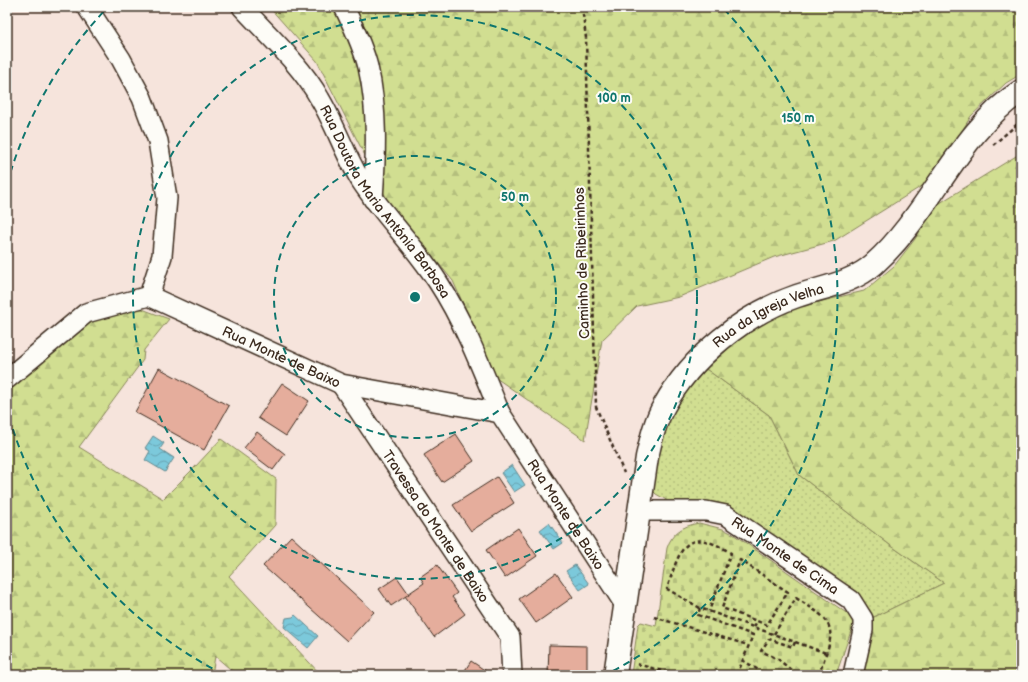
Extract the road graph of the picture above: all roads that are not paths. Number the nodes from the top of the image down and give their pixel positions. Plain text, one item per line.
1 (87, 7) edge
2 (242, 7) edge
3 (344, 7) edge
4 (1021, 92) edge
5 (373, 199) junction
6 (149, 296) junction
7 (7, 379) edge
8 (341, 384) junction
9 (500, 413) junction
10 (639, 510) junction
11 (625, 605) junction
12 (623, 669) edge
13 (512, 675) edge
14 (853, 675) edge

1 - 6 street
2 - 5 street, Rua Doutora Maria Antónia Barbosa
3 - 5 street
4 - 10 street, Rua da Igreja Velha
5 - 9 street, Rua Doutora Maria Antónia Barbosa
6 - 7 street
6 - 8 street, Rua Monte de Baixo
8 - 9 street, Rua Monte de Baixo
8 - 13 street, Travessa do Monte de Baixo
9 - 11 street, Rua Monte de Baixo
10 - 11 street, Rua da Igreja Velha
10 - 14 street, Rua Monte de Cima
11 - 12 street, Rua da Igreja Velha

